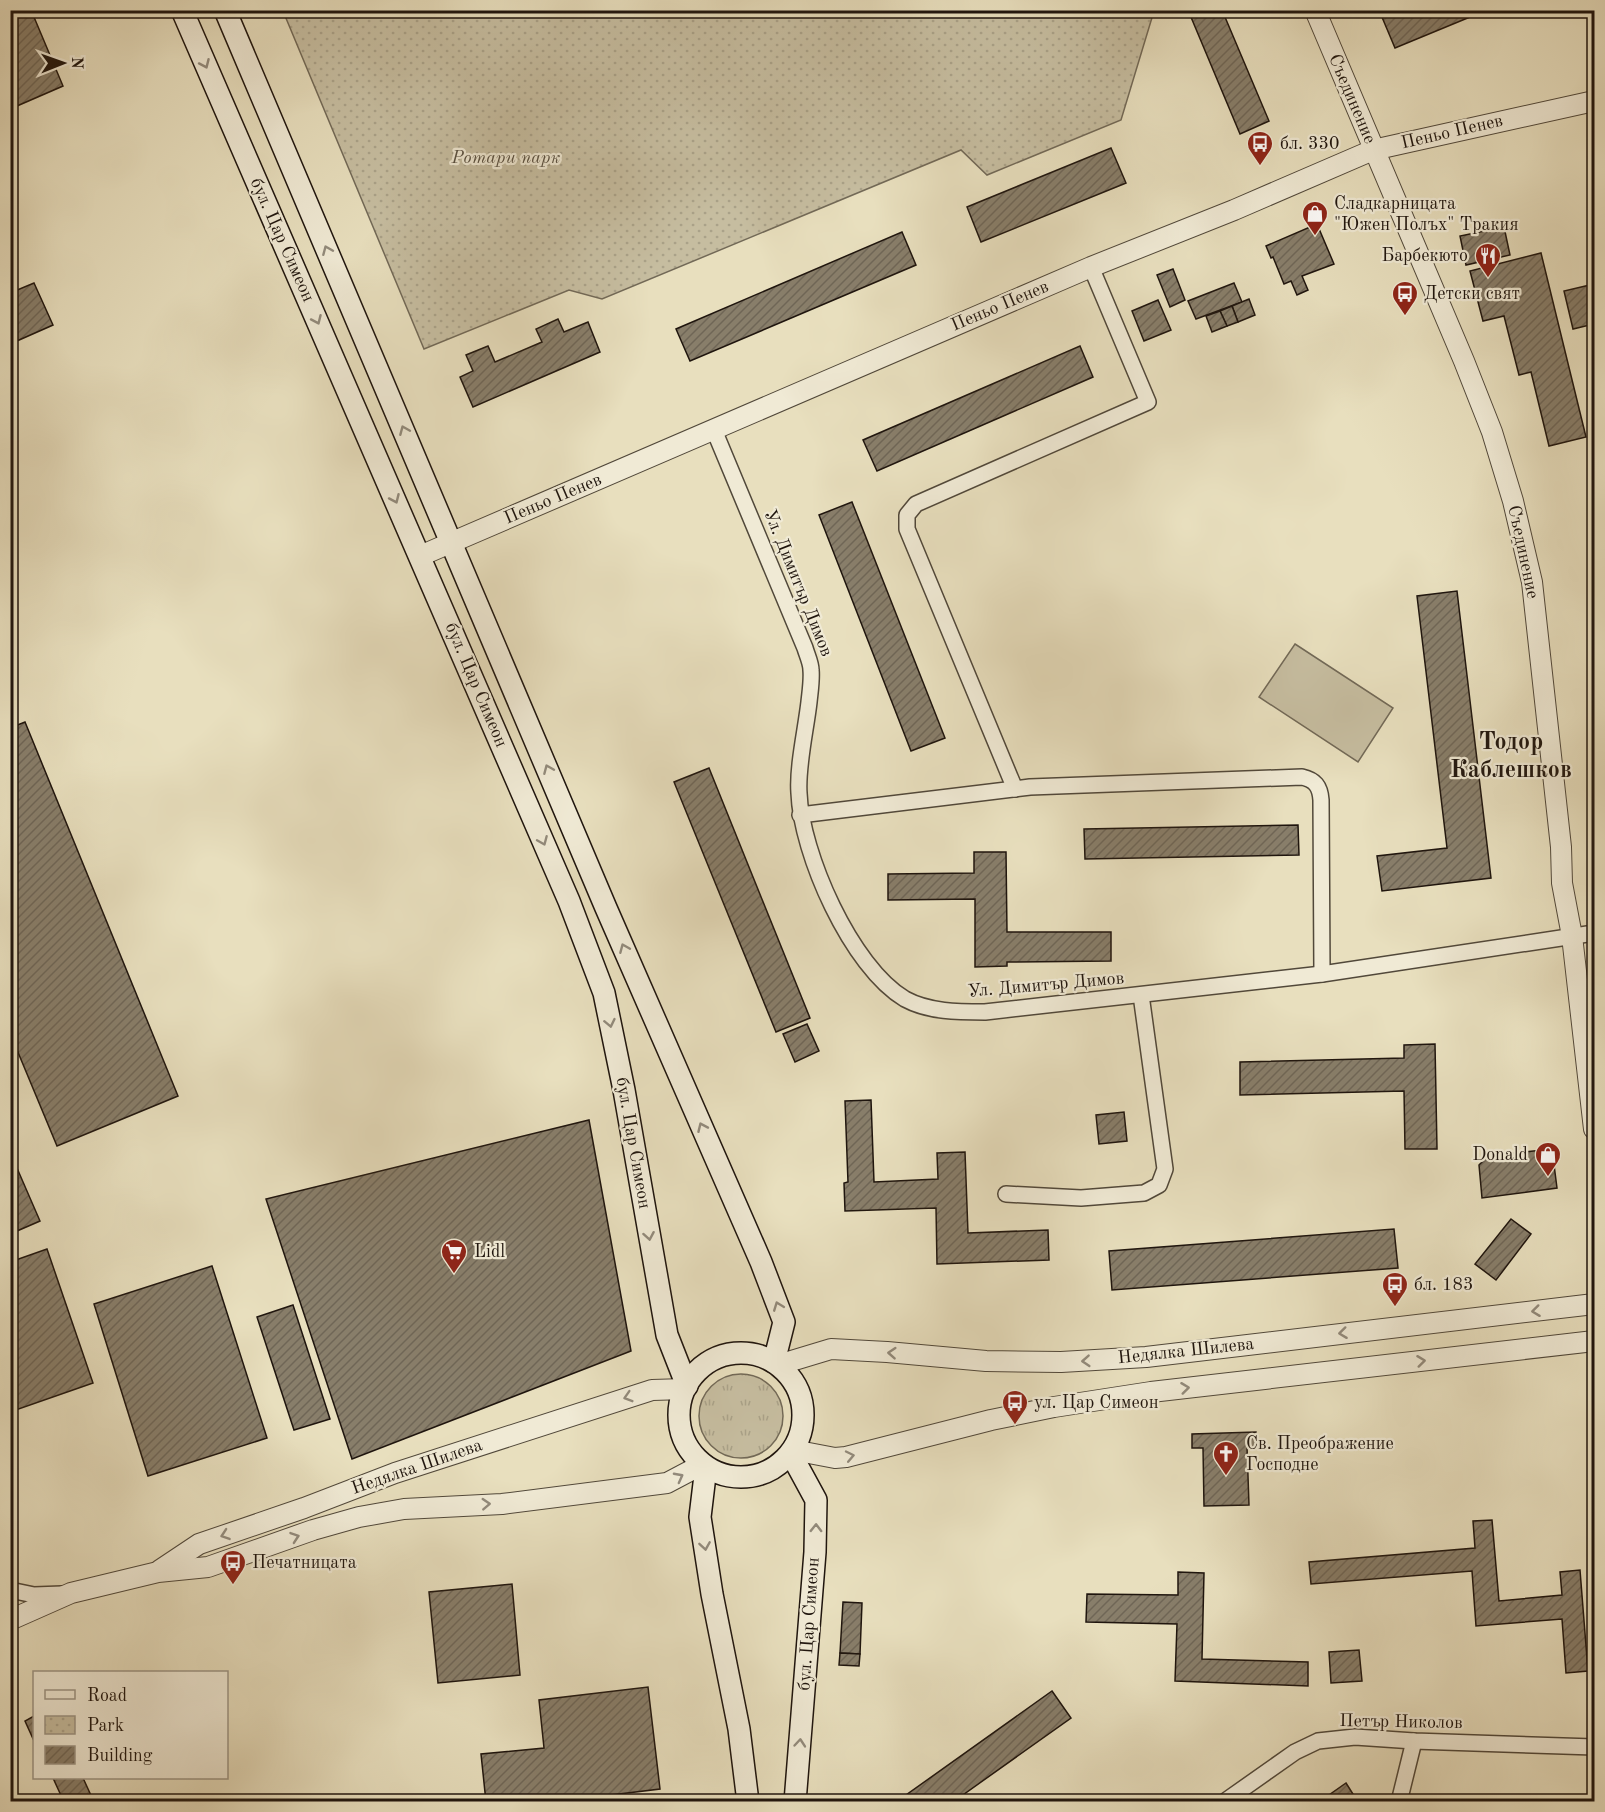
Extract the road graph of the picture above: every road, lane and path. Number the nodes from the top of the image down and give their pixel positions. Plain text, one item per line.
1 (182, 10) edge
2 (225, 10) edge
3 (1315, 10) edge
4 (1594, 101) edge
5 (1373, 150) junction
6 (1091, 267) junction
7 (714, 430) junction
8 (452, 542) junction
9 (420, 556) junction
10 (1015, 789) junction
11 (800, 815) junction
12 (1594, 933) edge
13 (1572, 936) junction
14 (1322, 974) junction
15 (1141, 995) junction
16 (1594, 1129) edge
17 (1006, 1194) dead end
18 (1594, 1304) edge
19 (1594, 1341) edge
20 (776, 1364) junction
21 (686, 1387) junction
22 (792, 1452) junction
23 (705, 1466) junction
24 (158, 1572) junction
25 (10, 1590) edge
26 (71, 1593) junction
27 (10, 1620) edge
28 (1414, 1741) junction
29 (1594, 1747) edge
30 (748, 1802) edge
31 (795, 1802) edge
32 (1224, 1802) edge
33 (1399, 1802) edge

1 -> 9 main road, бул. Цар Симеон
8 -> 2 main road, бул. Цар Симеон
3 - 5 street, Съединение
4 - 5 street, Пеньо Пенев
5 - 6 street, Пеньо Пенев
5 - 13 street, Съединение
6 - 7 street, Пеньо Пенев
6 - 10 street
7 - 8 street, Пеньо Пенев
7 - 11 street, Ул. Димитър Димов
8 - 9 street, Пеньо Пенев
20 -> 8 main road, бул. Цар Симеон
9 -> 21 main road, бул. Цар Симеон
10 - 11 street
10 - 14 street
11 - 15 street, Ул. Димитър Димов
12 - 13 street, Ул. Димитър Димов
13 - 14 street, Ул. Димитър Димов
13 - 16 street, Съединение
14 - 15 street, Ул. Димитър Димов
15 - 17 street
18 -> 20 street, Недялка Шилева
22 -> 19 street, Недялка Шилева
20 - 21 main road
20 - 22 main road
21 - 23 main road
21 -> 24 street, Недялка Шилева
22 - 23 main road
31 -> 22 main road, бул. Цар Симеон
24 -> 23 street, Недялка Шилева
23 -> 30 main road
24 - 26 street, Недялка Шилева
25 - 26 street
26 - 27 street, Недялка Шилева
28 - 29 street, Петър Николов
28 - 32 street, Петър Николов
28 - 33 street

